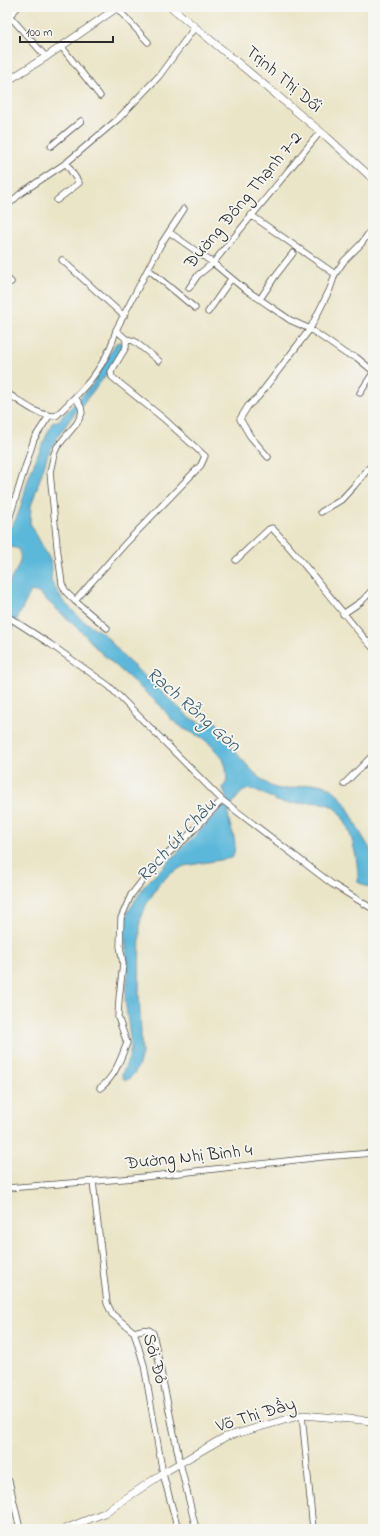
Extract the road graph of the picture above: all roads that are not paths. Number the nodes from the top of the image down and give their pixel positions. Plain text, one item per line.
1 (18, 7) edge
2 (117, 7) edge
3 (171, 7) edge
4 (8, 15) edge
5 (195, 27) junction
6 (148, 42) dead end
7 (61, 46) junction
8 (46, 57) junction
9 (7, 81) edge
10 (100, 96) dead end
11 (81, 121) dead end
12 (320, 132) junction
13 (51, 146) dead end
14 (66, 163) junction
15 (373, 179) edge
16 (57, 200) dead end
17 (7, 206) edge
18 (184, 209) dead end
19 (251, 215) junction
20 (373, 227) edge
21 (169, 232) junction
22 (293, 253) dead end
23 (62, 260) dead end
24 (212, 263) junction
25 (148, 269) junction
26 (335, 274) junction
27 (231, 279) junction
28 (189, 288) dead end
29 (260, 299) junction
30 (195, 308) dead end
31 (208, 312) dead end
32 (124, 316) junction
33 (310, 329) junction
34 (116, 330) junction
35 (126, 339) junction
36 (159, 361) dead end
37 (373, 372) edge
38 (7, 393) edge
39 (360, 393) dead end
40 (76, 399) junction
41 (49, 416) junction
42 (268, 457) dead end
43 (373, 463) edge
44 (321, 512) dead end
45 (7, 521) edge
46 (236, 560) dead end
47 (373, 589) edge
48 (75, 601) junction
49 (343, 614) junction
50 (7, 616) edge
51 (107, 628) dead end
52 (373, 648) edge
53 (373, 755) edge
54 (344, 784) dead end
55 (223, 801) junction
56 (373, 909) edge
57 (100, 1088) dead end
58 (373, 1153) edge
59 (93, 1182) junction
60 (7, 1188) edge
61 (134, 1332) junction
62 (302, 1416) junction
63 (373, 1421) edge
64 (178, 1464) junction
65 (165, 1472) junction
66 (9, 1481) dead end
67 (20, 1529) edge
68 (65, 1529) edge
69 (178, 1529) edge
70 (196, 1529) edge
71 (313, 1529) edge

1 - 4 street
2 - 6 street
2 - 7 street
3 - 5 street, Trịnh Thị Dối
4 - 8 street
5 - 12 street, Trịnh Thị Dối
5 - 14 street
7 - 8 street
7 - 10 street
8 - 9 street
11 - 13 street
12 - 15 street, Trịnh Thị Dối
12 - 19 street, Đường Đông Thạnh 7-2
14 - 16 street
14 - 17 street
18 - 21 street
19 - 24 street, Đường Đông Thạnh 7-2
19 - 26 street
20 - 26 street
21 - 24 street
21 - 25 street
22 - 29 street
23 - 32 street
24 - 27 street
24 - 28 street, Đường Đông Thạnh 7-2
25 - 30 street
25 - 32 street
26 - 33 street
27 - 29 street
27 - 31 street
29 - 33 street
32 - 34 street
33 - 37 street
33 - 42 street
34 - 35 street
34 - 40 street
35 - 36 street
35 - 48 street
37 - 39 street
38 - 41 street
40 - 41 street
40 - 48 street
41 - 45 street
43 - 44 street
46 - 49 street
47 - 49 street
48 - 51 street
49 - 52 street
50 - 55 street
53 - 54 street
55 - 56 street
55 - 57 street
58 - 59 street, Đường Nhị Bình 4
59 - 60 street, Đường Nhị Bình 4
59 - 61 street, Sỏi Đỏ
61 - 64 street
61 - 65 street, Sỏi Đỏ
62 - 63 street, Võ Thị Đầy
62 - 64 street, Võ Thị Đầy
62 - 71 street
64 - 65 street, Võ Thị Đầy
64 - 70 street
65 - 68 street
65 - 69 street, Sỏi Đỏ
66 - 67 street

